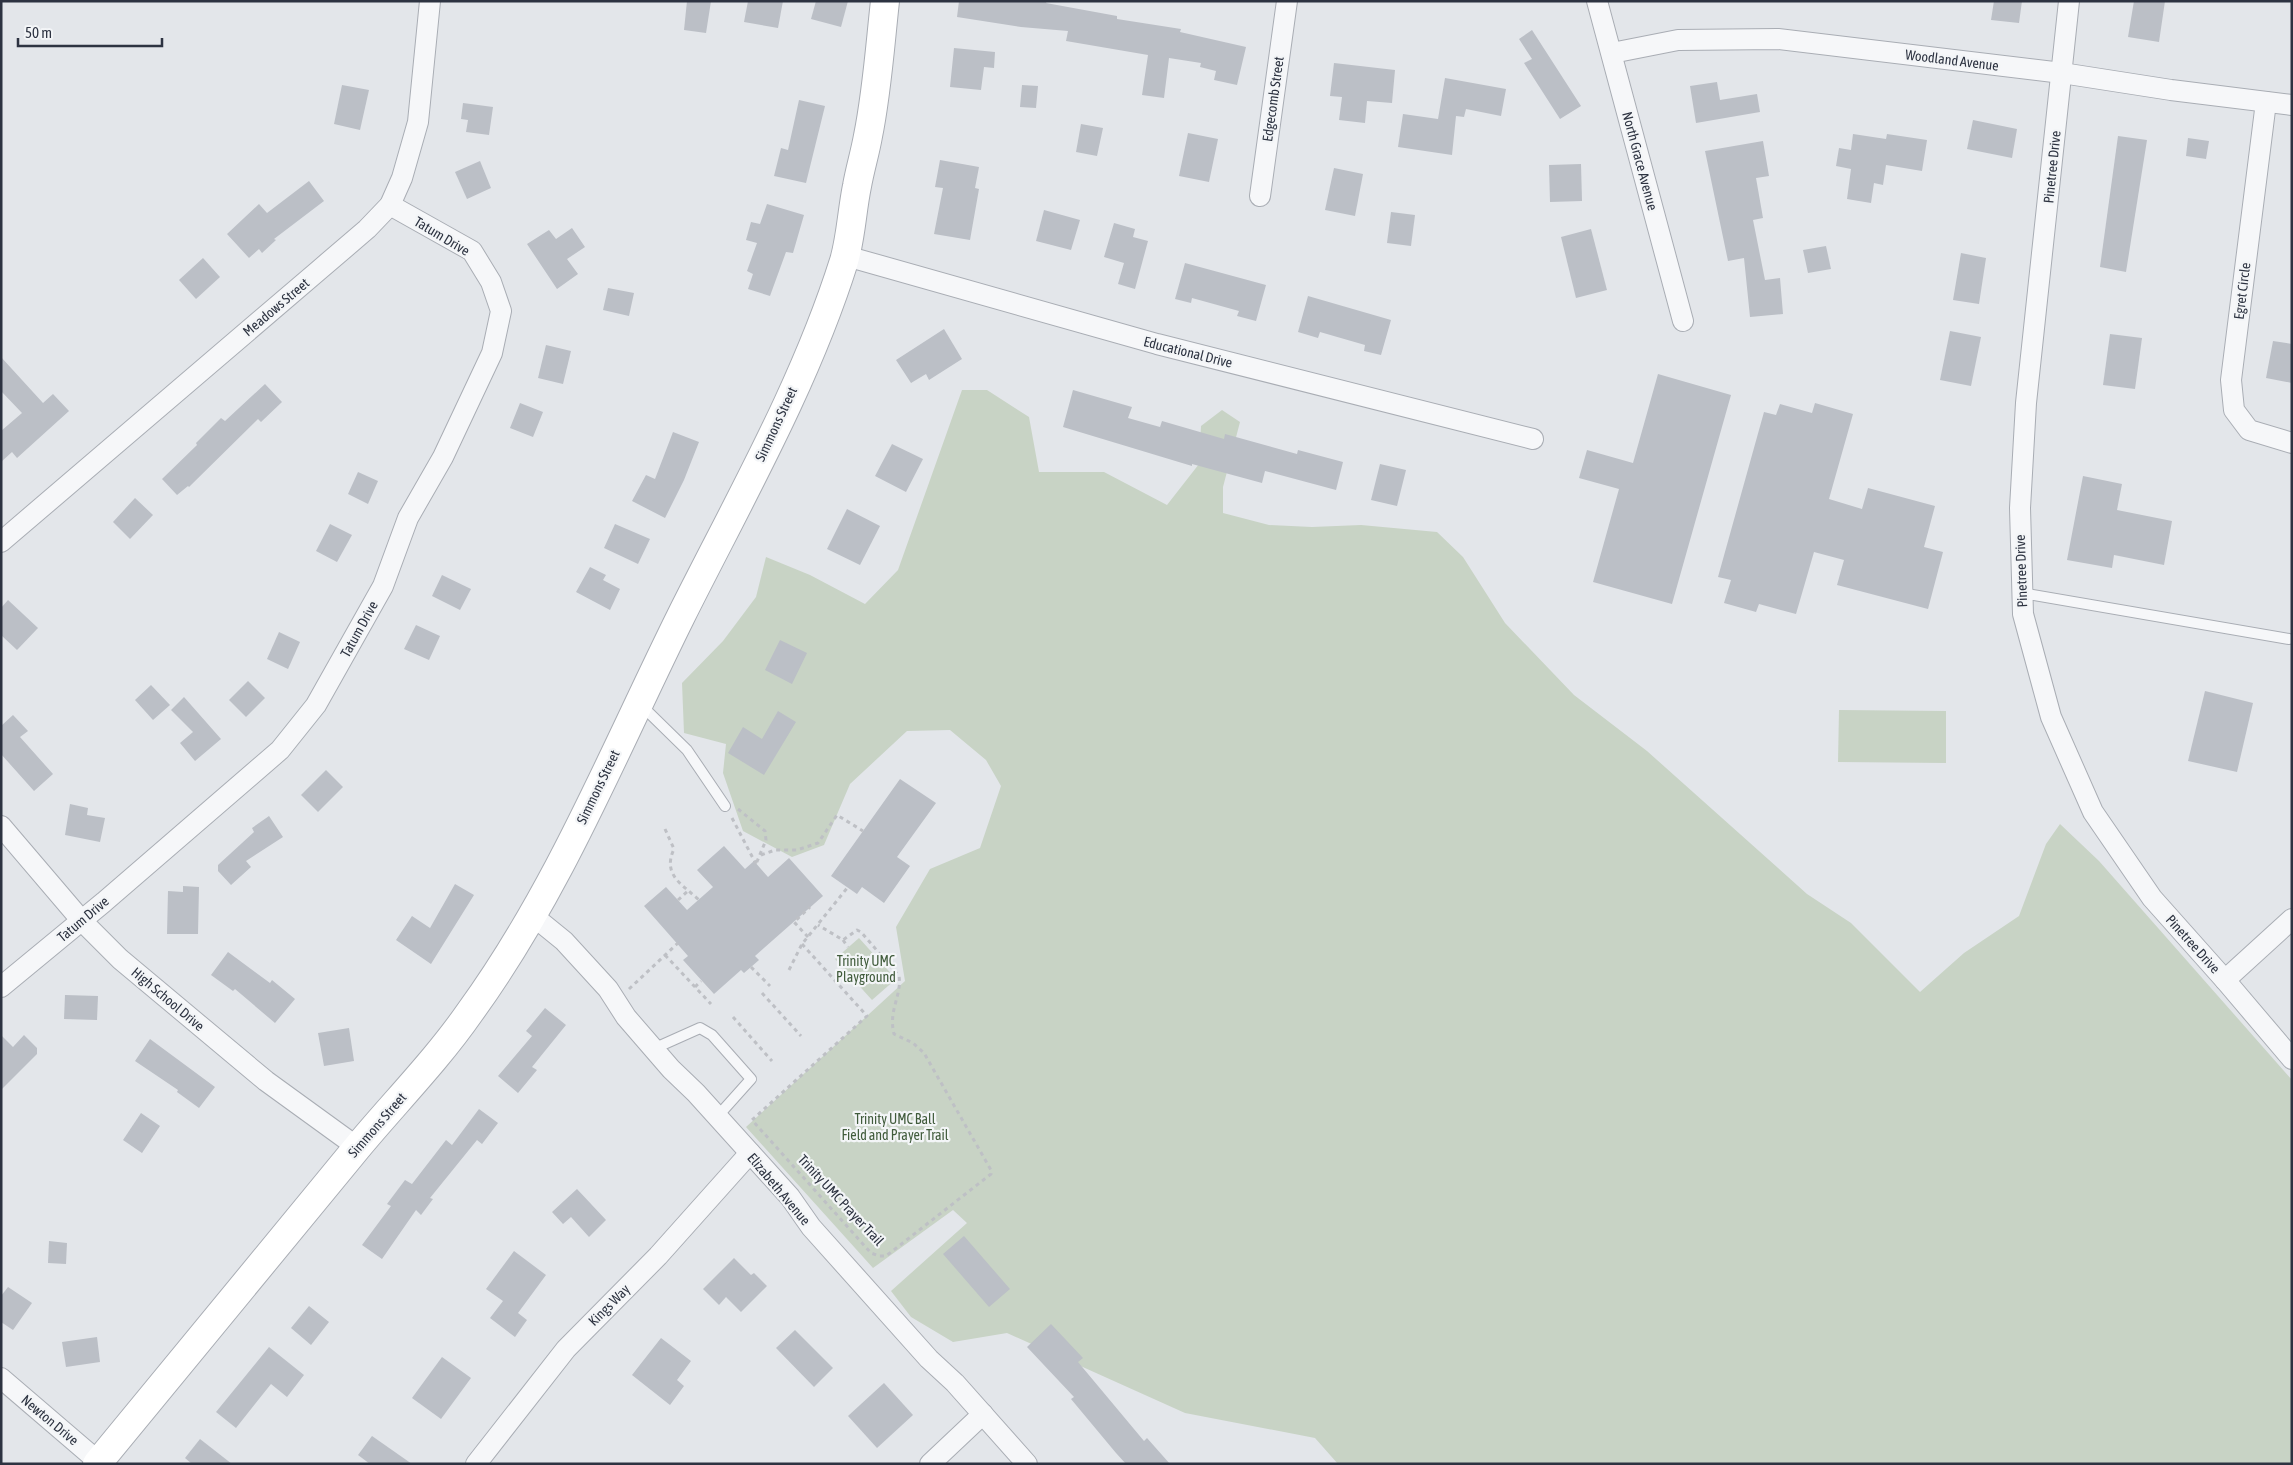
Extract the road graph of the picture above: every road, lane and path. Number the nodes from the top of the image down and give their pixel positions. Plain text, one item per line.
1 (430, 1) edge
2 (885, 1) edge
3 (1287, 1) edge
4 (1597, 1) edge
5 (2069, 1) edge
6 (1612, 53) junction
7 (2062, 73) junction
8 (2266, 102) junction
9 (2292, 105) edge
10 (1260, 196) dead end
11 (390, 204) junction
12 (846, 256) junction
13 (1682, 321) dead end
14 (1533, 439) dead end
15 (2292, 443) edge
16 (1, 542) edge
17 (2022, 593) junction
18 (2289, 639) dead end
19 (639, 703) junction
20 (725, 806) junction
21 (1, 826) edge
22 (665, 830) dead end
23 (863, 831) dead end
24 (761, 855) junction
25 (848, 887) dead end
26 (689, 890) junction
27 (678, 900) dead end
28 (698, 900) dead end
29 (810, 907) dead end
30 (532, 915) junction
31 (2292, 919) edge
32 (82, 921) junction
33 (818, 925) junction
34 (808, 936) junction
35 (842, 940) junction
36 (678, 943) dead end
37 (802, 944) junction
38 (848, 947) dead end
39 (665, 955) junction
40 (751, 967) dead end
41 (789, 970) dead end
42 (2225, 980) junction
43 (701, 981) dead end
44 (770, 986) dead end
45 (1, 987) edge
46 (695, 987) junction
47 (762, 993) dead end
48 (615, 1001) junction
49 (711, 1004) dead end
50 (733, 1017) dead end
51 (801, 1036) dead end
52 (653, 1049) junction
53 (2292, 1059) edge
54 (772, 1061) dead end
55 (717, 1117) junction
56 (358, 1147) junction
57 (750, 1153) junction
58 (1, 1378) edge
59 (983, 1414) junction
60 (98, 1463) edge
61 (476, 1464) edge
62 (930, 1464) edge
63 (1027, 1464) edge

1 - 11 street, Meadows Street
2 - 12 street, Simmons Street
3 - 10 street, Edgecomb Street
4 - 6 street, North Grace Avenue
5 - 7 street, Pinetree Drive
6 - 7 street, Woodland Avenue
6 - 13 street, North Grace Avenue
7 - 8 street, Woodland Avenue
7 - 17 street, Pinetree Drive
8 - 9 street, Woodland Avenue
8 - 15 street, Egret Circle
11 - 16 street, Meadows Street
11 - 32 street, Tatum Drive
12 - 14 street, Educational Drive
12 - 19 street, Simmons Street
17 - 18 lane
17 - 42 street, Pinetree Drive
19 - 20 lane
19 - 30 street, Simmons Street
20 - 24 path
20 - 24 path
21 - 32 street, High School Drive
22 - 26 path
23 - 24 path
25 - 33 path
26 - 27 path
26 - 28 path
29 - 34 path
30 - 48 street, Elizabeth Avenue
30 - 56 street, Simmons Street
31 - 42 street
32 - 45 street, Tatum Drive
32 - 56 street, High School Drive
33 - 34 path
33 - 35 path
34 - 37 path
35 - 37 path, Trinity UMC Prayer Trail
35 - 38 path
36 - 39 path
37 - 41 path
39 - 46 path
39 - 48 path
40 - 44 path
42 - 53 street, Pinetree Drive
43 - 46 path
46 - 49 path
47 - 51 path
48 - 52 street, Elizabeth Avenue
50 - 54 path
52 - 55 street, Elizabeth Avenue
52 - 55 lane
55 - 57 street, Elizabeth Avenue
56 - 60 street, Simmons Street
57 - 59 street, Elizabeth Avenue
57 - 61 street, Kings Way
58 - 60 street, Newton Drive
59 - 62 street
59 - 63 street, Elizabeth Avenue

